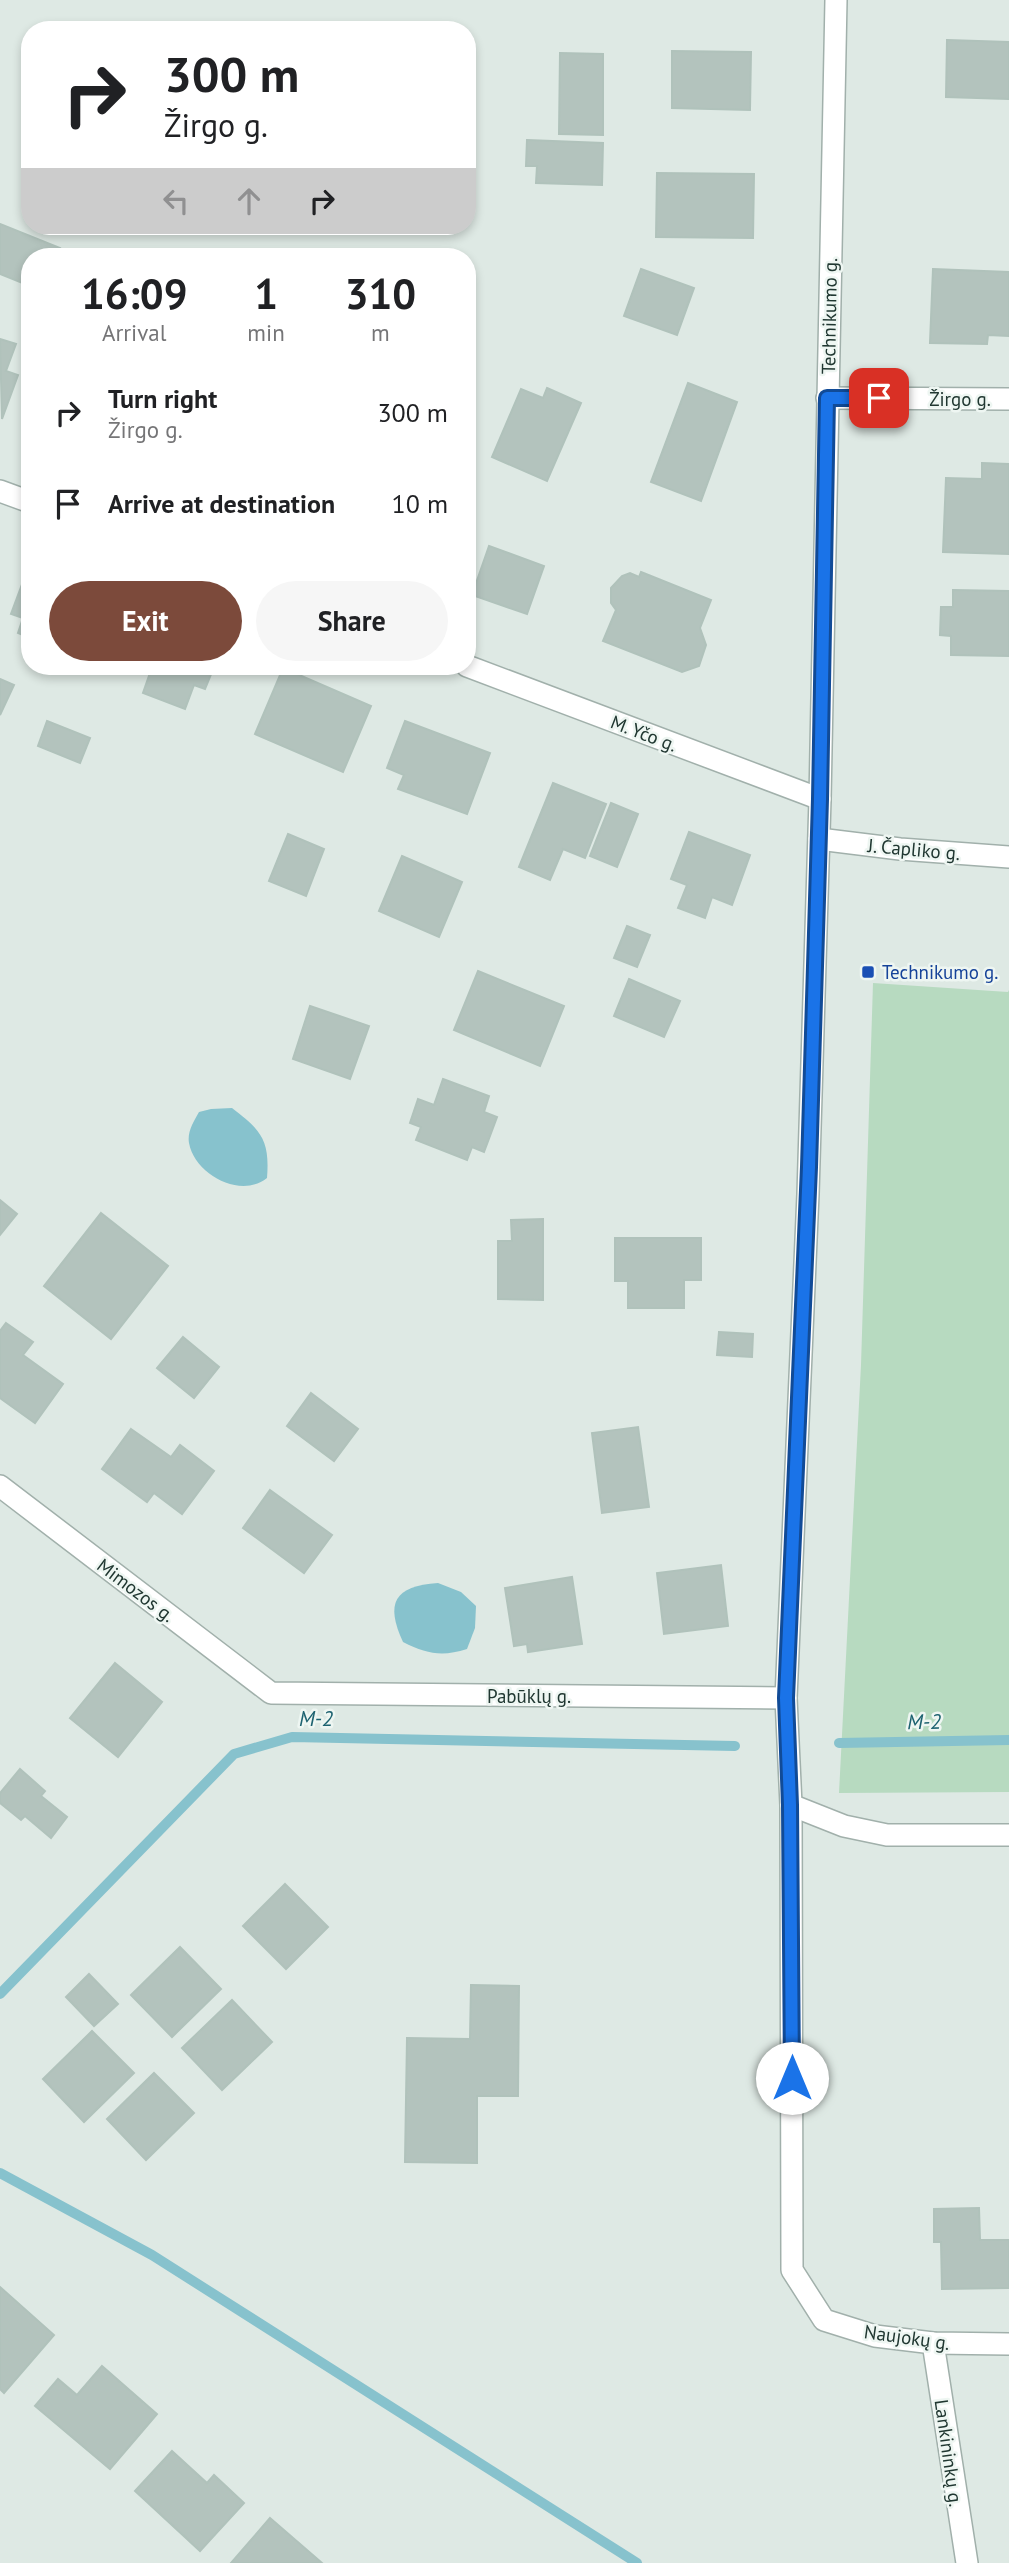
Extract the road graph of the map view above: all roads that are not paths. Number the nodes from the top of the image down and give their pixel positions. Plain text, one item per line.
1 (836, 0) edge
2 (827, 398) junction
3 (1009, 399) edge
4 (0, 491) edge
5 (21, 499) edge
6 (476, 669) edge
7 (820, 799) junction
8 (819, 839) junction
9 (1009, 857) edge
10 (0, 1486) edge
11 (271, 1693) joint
12 (786, 1698) junction
13 (790, 1805) junction
14 (1009, 1835) edge
15 (792, 2270) joint
16 (933, 2343) junction
17 (1009, 2344) edge
18 (967, 2563) edge

1 - 2 street, Technikumo g.
2 - 3 street, Žirgo g.
2 - 7 street, Technikumo g.
4 - 5 street
6 - 7 street, M. Yčo g.
7 - 8 street, Technikumo g.
8 - 9 street, J. Čapliko g.
8 - 12 street, Technikumo g.
10 - 11 street, Mimozos g.
11 - 12 street, Pabūklų g.
12 - 13 street, Technikumo g.
13 - 14 street
13 - 15 street, Technikumo g.
15 - 16 street, Naujokų g.
16 - 17 street, Naujokų g.
16 - 18 street, Lankininkų g.

